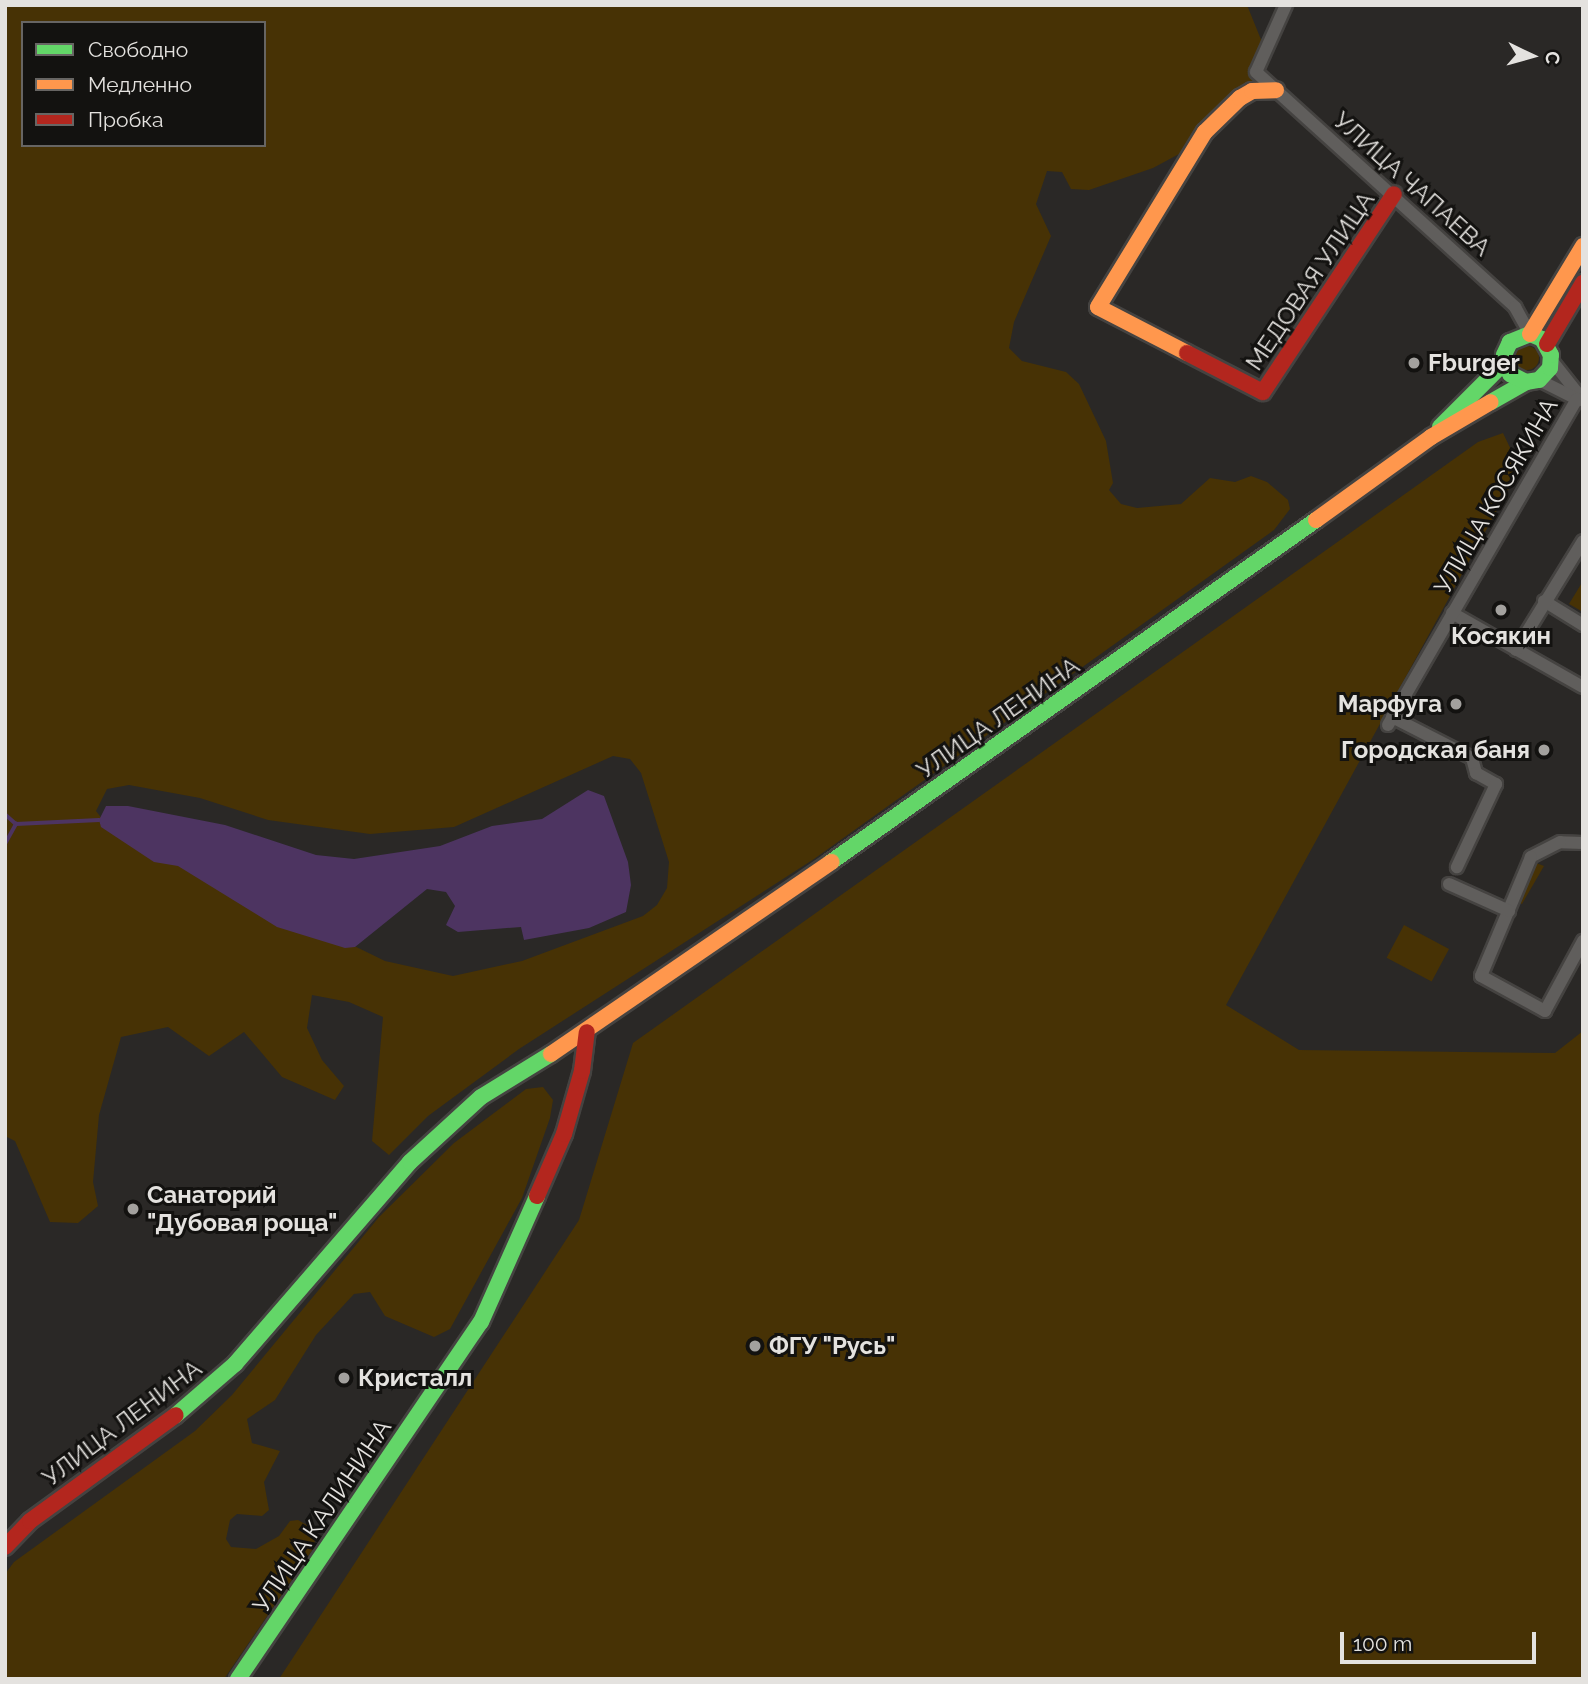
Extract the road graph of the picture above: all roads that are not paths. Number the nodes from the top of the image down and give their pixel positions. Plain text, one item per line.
1 (1286, 5) edge
2 (1276, 90) junction
3 (1394, 194) junction
4 (1583, 246) edge
5 (1583, 283) edge
6 (1530, 334) junction
7 (1549, 353) junction
8 (1504, 363) junction
9 (1533, 381) junction
10 (1581, 400) edge
11 (1431, 437) junction
12 (1583, 541) edge
13 (1544, 601) junction
14 (1452, 613) junction
15 (1583, 625) edge
16 (1516, 650) junction
17 (1583, 688) edge
18 (1583, 843) edge
19 (1457, 867) dead end
20 (1449, 884) dead end
21 (1508, 911) junction
22 (1583, 941) edge
23 (587, 1032) junction
24 (5, 1547) edge
25 (247, 1673) edge

1 - 2 street, УЛИЦА ЧАПАЕВА
2 - 3 street, УЛИЦА ЧАПАЕВА
2 - 3 main road, МЕДОВАЯ УЛИЦА
3 - 6 street, УЛИЦА ЧАПАЕВА
4 - 6 main road, УЛИЦА ЛЕНИНА
5 - 7 main road, УЛИЦА ЛЕНИНА
6 - 7 main road
6 - 8 main road, УЛИЦА ЛЕНИНА
7 - 9 main road, УЛИЦА ЛЕНИНА
7 - 10 street
8 - 9 main road
8 - 11 main road, УЛИЦА ЛЕНИНА
9 - 10 street
9 - 11 main road, УЛИЦА ЛЕНИНА
10 - 14 street, УЛИЦА КОСЯКИНА
11 - 23 main road, УЛИЦА ЛЕНИНА
12 - 13 street
13 - 15 street
13 - 16 street
14 - 16 street, УЛИЦА КОСЯКИНА
14 - 19 street, УЛИЦА КОСЯКИНА
16 - 17 street, УЛИЦА КОСЯКИНА
18 - 21 street
20 - 21 street
21 - 22 street
23 - 24 main road, УЛИЦА ЛЕНИНА
23 - 25 main road, УЛИЦА КАЛИНИНА

